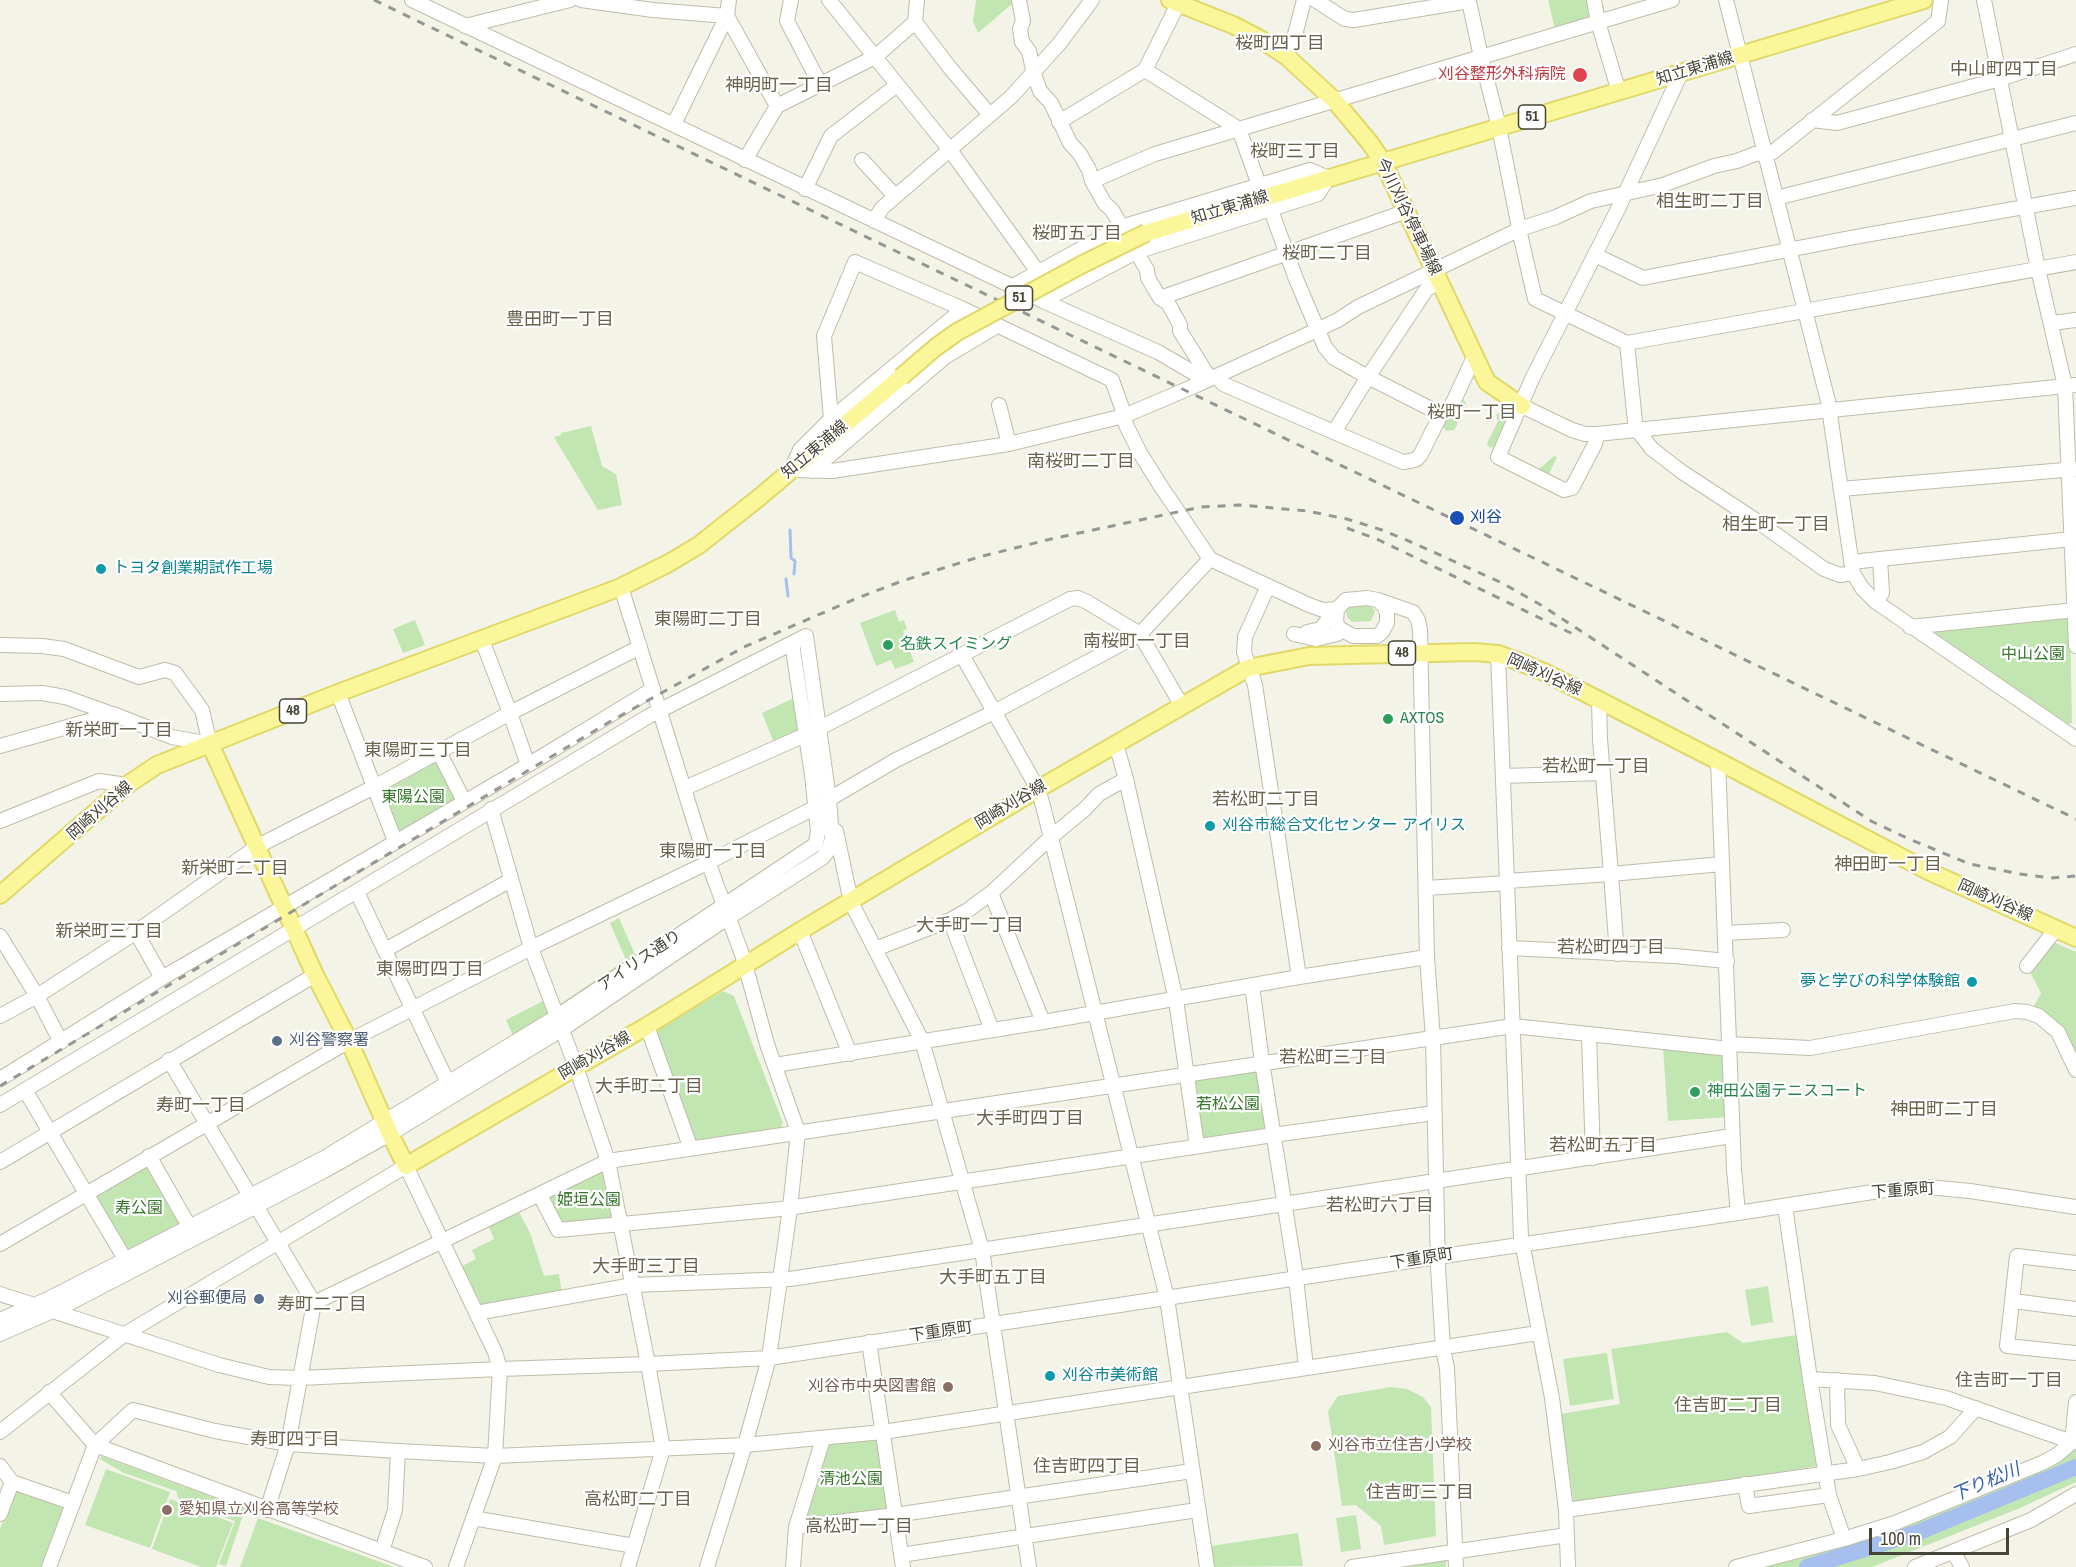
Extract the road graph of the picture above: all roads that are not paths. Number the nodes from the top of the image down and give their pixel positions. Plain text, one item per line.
1 (411, 0) edge
2 (570, 0) edge
3 (581, 0) edge
4 (729, 0) edge
5 (791, 0) edge
6 (829, 0) edge
7 (917, 0) edge
8 (1019, 0) edge
9 (1092, 0) edge
10 (1304, 0) edge
11 (1315, 0) edge
12 (1594, 0) edge
13 (1672, 0) edge
14 (1726, 0) edge
15 (1924, 0) edge
16 (1941, 0) edge
17 (1984, 0) edge
18 (1176, 1) edge
19 (1469, 1) edge
20 (727, 16) junction
21 (915, 22) junction
22 (1598, 22) junction
23 (465, 26) junction
24 (2076, 54) edge
25 (1740, 55) junction
26 (1286, 56) junction
27 (875, 57) junction
28 (1481, 57) junction
29 (1145, 70) junction
30 (1681, 73) junction
31 (1034, 74) junction
32 (2000, 79) junction
33 (820, 84) junction
34 (897, 85) junction
35 (1619, 92) junction
36 (1335, 100) junction
37 (777, 106) junction
38 (990, 116) junction
39 (1812, 120) junction
40 (1059, 122) junction
41 (2076, 123) edge
42 (674, 124) junction
43 (1499, 127) junction
44 (1239, 129) junction
45 (2013, 140) junction
46 (950, 150) junction
47 (1765, 154) junction
48 (745, 160) junction
49 (862, 160) dead end
50 (1383, 162) junction
51 (1328, 178) junction
52 (1092, 182) junction
53 (1259, 185) junction
54 (805, 189) junction
55 (1624, 195) junction
56 (895, 196) junction
57 (1776, 198) junction
58 (2076, 198) edge
59 (2026, 207) junction
60 (1271, 210) junction
61 (1407, 211) junction
62 (874, 221) junction
63 (1121, 227) junction
64 (1520, 229) junction
65 (1790, 250) junction
66 (1136, 252) junction
67 (1287, 254) junction
68 (1595, 255) junction
69 (2076, 262) edge
70 (2038, 269) junction
71 (1038, 272) junction
72 (1437, 276) junction
73 (1013, 286) junction
74 (1160, 298) junction
75 (1043, 301) junction
76 (963, 309) junction
77 (1804, 311) junction
78 (1566, 313) junction
79 (2076, 320) edge
80 (2052, 323) junction
81 (997, 326) junction
82 (1317, 330) junction
83 (1627, 343) junction
84 (1474, 357) junction
85 (1213, 377) junction
86 (1368, 377) junction
87 (2071, 386) edge
88 (999, 405) dead end
89 (1522, 406) junction
90 (1829, 409) junction
91 (1441, 414) junction
92 (1124, 416) junction
93 (831, 419) junction
94 (1638, 431) junction
95 (1334, 432) junction
96 (1597, 434) junction
97 (1009, 444) junction
98 (791, 470) junction
99 (2073, 470) edge
100 (812, 471) junction
101 (1841, 489) junction
102 (2072, 539) junction
103 (1210, 559) junction
104 (1880, 559) junction
105 (1852, 567) junction
106 (1268, 586) junction
107 (621, 587) junction
108 (1378, 600) junction
109 (1876, 602) junction
110 (1309, 605) junction
111 (1338, 609) junction
112 (2075, 610) edge
113 (1326, 622) junction
114 (2076, 626) edge
115 (1910, 627) junction
116 (1338, 633) junction
117 (1140, 634) junction
118 (1353, 636) junction
119 (482, 640) junction
120 (792, 643) junction
121 (0, 645) edge
122 (2076, 646) edge
123 (640, 648) junction
124 (1419, 653) junction
125 (1498, 654) junction
126 (962, 655) junction
127 (1248, 668) junction
128 (653, 689) junction
129 (338, 693) junction
130 (0, 694) edge
131 (1599, 700) junction
132 (1182, 706) junction
133 (660, 710) junction
134 (994, 712) junction
135 (510, 713) junction
136 (113, 714) junction
137 (819, 728) junction
138 (805, 734) junction
139 (2076, 739) edge
140 (210, 744) junction
141 (1116, 744) junction
142 (0, 746) edge
143 (439, 752) junction
144 (1718, 761) junction
145 (528, 765) junction
146 (1603, 773) junction
147 (1503, 776) junction
148 (1126, 778) junction
149 (127, 785) junction
150 (374, 787) junction
151 (684, 788) junction
152 (1038, 789) junction
153 (829, 799) junction
154 (464, 801) junction
155 (814, 808) junction
156 (491, 809) junction
157 (0, 821) edge
158 (1051, 837) junction
159 (395, 841) junction
160 (258, 846) junction
161 (709, 862) junction
162 (1722, 864) junction
163 (1611, 874) junction
164 (511, 880) junction
165 (1507, 882) junction
166 (1426, 888) junction
167 (357, 892) junction
168 (991, 893) junction
169 (0, 896) edge
170 (851, 902) junction
171 (283, 906) junction
172 (727, 911) junction
173 (950, 920) junction
174 (295, 929) junction
175 (2056, 929) junction
176 (1783, 930) dead end
177 (800, 931) junction
178 (136, 932) junction
179 (1725, 933) junction
180 (0, 936) edge
181 (2076, 938) edge
182 (531, 948) junction
183 (875, 948) junction
184 (1509, 948) junction
185 (385, 950) junction
186 (1617, 954) junction
187 (1427, 957) junction
188 (1727, 961) junction
189 (745, 965) junction
190 (2027, 966) dead end
191 (315, 975) junction
192 (1299, 977) junction
193 (162, 978) junction
194 (1252, 985) junction
195 (37, 996) junction
196 (1176, 1000) junction
197 (413, 1008) junction
198 (1095, 1013) junction
199 (0, 1016) edge
200 (1043, 1022) junction
201 (559, 1023) junction
202 (647, 1026) junction
203 (1512, 1026) junction
204 (992, 1030) junction
205 (1588, 1035) junction
206 (1432, 1038) junction
207 (349, 1041) junction
208 (922, 1041) junction
209 (62, 1042) junction
210 (1730, 1047) junction
211 (850, 1054) junction
212 (169, 1060) junction
213 (1262, 1062) junction
214 (775, 1065) junction
215 (576, 1067) junction
216 (2076, 1070) edge
217 (1185, 1074) junction
218 (0, 1079) edge
219 (448, 1083) junction
220 (1113, 1085) junction
221 (25, 1090) junction
222 (0, 1105) edge
223 (942, 1110) junction
224 (1434, 1113) junction
225 (206, 1122) junction
226 (387, 1128) junction
227 (50, 1132) junction
228 (798, 1132) junction
229 (1273, 1135) junction
230 (1732, 1136) junction
231 (1197, 1146) junction
232 (691, 1149) junction
233 (149, 1156) junction
234 (1132, 1156) junction
235 (1593, 1158) junction
236 (609, 1161) junction
237 (0, 1162) edge
238 (406, 1166) junction
239 (1518, 1170) junction
240 (962, 1182) junction
241 (1437, 1182) junction
242 (86, 1193) junction
243 (540, 1195) junction
244 (254, 1201) junction
245 (1283, 1204) junction
246 (1785, 1206) junction
247 (2076, 1207) edge
248 (790, 1208) junction
249 (1738, 1214) junction
250 (620, 1224) junction
251 (1149, 1224) junction
252 (189, 1226) junction
253 (442, 1240) junction
254 (278, 1242) junction
255 (0, 1244) edge
256 (1523, 1245) junction
257 (982, 1250) junction
258 (1438, 1257) junction
259 (125, 1259) junction
260 (2076, 1263) edge
261 (780, 1280) junction
262 (1296, 1280) junction
263 (633, 1285) junction
264 (0, 1294) edge
265 (1167, 1298) junction
266 (2013, 1301) junction
267 (314, 1303) junction
268 (33, 1306) junction
269 (2076, 1309) edge
270 (53, 1311) junction
271 (476, 1312) junction
272 (0, 1320) edge
273 (993, 1324) junction
274 (1538, 1333) junction
275 (0, 1334) edge
276 (125, 1334) junction
277 (869, 1342) junction
278 (1443, 1349) junction
279 (2076, 1353) edge
280 (769, 1358) junction
281 (648, 1364) junction
282 (1306, 1368) junction
283 (500, 1369) junction
284 (299, 1378) junction
285 (1810, 1379) junction
286 (1837, 1380) junction
287 (1179, 1387) junction
288 (49, 1392) junction
289 (2076, 1402) edge
290 (1976, 1408) junction
291 (1006, 1413) junction
292 (0, 1432) edge
293 (883, 1432) junction
294 (823, 1439) junction
295 (2074, 1442) edge
296 (288, 1444) junction
297 (95, 1445) junction
298 (746, 1445) junction
299 (663, 1449) junction
300 (398, 1451) junction
301 (495, 1456) junction
302 (0, 1466) edge
303 (1858, 1469) junction
304 (1192, 1471) junction
305 (1825, 1473) junction
306 (12, 1482) junction
307 (1745, 1484) junction
308 (2076, 1494) edge
309 (1830, 1495) junction
310 (1017, 1496) junction
311 (73, 1503) junction
312 (267, 1510) junction
313 (1197, 1510) junction
314 (1566, 1510) junction
315 (0, 1514) edge
316 (895, 1515) junction
317 (473, 1518) junction
318 (796, 1527) junction
319 (1024, 1535) junction
320 (1567, 1535) junction
321 (1844, 1539) junction
322 (634, 1546) junction
323 (1455, 1550) junction
324 (382, 1551) junction
325 (1954, 1552) junction
326 (902, 1561) edge
327 (49, 1567) edge
328 (425, 1567) edge
329 (456, 1567) edge
330 (628, 1567) edge
331 (707, 1567) edge
332 (794, 1567) edge
333 (1029, 1567) edge
334 (1207, 1567) edge
335 (1352, 1567) edge
336 (1456, 1567) edge
337 (1568, 1567) edge
338 (1736, 1567) edge
339 (1915, 1567) edge
340 (1962, 1567) edge

1 - 23 street
2 - 23 street
3 - 20 street
4 - 20 street
5 - 33 street
6 - 27 street
7 - 21 street
8 - 31 street
9 - 31 street
10 - 26 street
11 - 19 street
12 - 22 street
13 - 22 street
14 - 25 street
15 - 25 main road, 知立東浦線 / 51
16 - 39 street
17 - 32 street
18 - 26 main road, 今川刈谷停車場線
18 - 29 street
19 - 28 street
20 - 37 street
20 - 42 street
21 - 27 street
21 - 38 street
22 - 28 street
22 - 35 street
23 - 42 street
24 - 32 street
25 - 30 main road, 知立東浦線 / 51
25 - 47 street
26 - 36 main road, 今川刈谷停車場線
27 - 33 street
27 - 34 street
28 - 36 street
28 - 43 street
29 - 40 street
29 - 44 street
30 - 35 main road, 知立東浦線 / 51
30 - 55 street
31 - 38 street
31 - 40 street
32 - 39 street
32 - 45 street
33 - 37 street
34 - 46 street
34 - 54 street
35 - 43 main road, 知立東浦線 / 51
36 - 44 street
36 - 50 main road, 今川刈谷停車場線
37 - 48 street
38 - 46 street
39 - 47 street
40 - 52 street
41 - 45 street
42 - 48 street
43 - 50 main road, 知立東浦線 / 51
43 - 64 street
44 - 52 street
44 - 53 street
45 - 57 street
45 - 59 street
46 - 56 street
46 - 71 street
47 - 55 street
47 - 57 street
48 - 54 street
49 - 56 street
50 - 51 main road, 知立東浦線 / 51
50 - 61 main road, 今川刈谷停車場線
51 - 53 street
51 - 60 street
51 - 98 main road, 知立東浦線 / 51, bridge
52 - 63 street
53 - 63 street
54 - 62 street
55 - 64 street
55 - 68 street
56 - 62 street
57 - 65 street
58 - 59 street
59 - 65 street
59 - 70 street
60 - 66 street
60 - 67 street
61 - 67 street
61 - 72 main road, 今川刈谷停車場線
62 - 73 street
63 - 66 street
63 - 71 street
64 - 72 street
64 - 78 street
65 - 68 street
65 - 77 street
66 - 74 street
66 - 75 street
67 - 74 street
67 - 82 street
68 - 78 street
69 - 70 street
70 - 77 street
70 - 80 street
71 - 73 street
72 - 82 street
72 - 84 main road, 今川刈谷停車場線
72 - 86 street
73 - 75 street
74 - 85 street
75 - 85 street
76 - 81 street
76 - 93 street
76 - 93 street
77 - 83 street
77 - 90 street
78 - 83 street
78 - 89 street
79 - 80 street
80 - 87 street
81 - 92 street
81 - 100 street
82 - 85 street
82 - 86 street
83 - 94 street
84 - 89 main road, 今川刈谷停車場線
84 - 91 street
85 - 92 street
85 - 95 street
86 - 91 street
86 - 95 street
87 - 90 street
87 - 99 street
88 - 97 street
89 - 96 street
89 - 96 street
90 - 94 street
90 - 101 street
91 - 95 street
92 - 97 street
92 - 103 street
93 - 98 street
94 - 96 street
94 - 105 street
97 - 100 street
98 - 100 street
98 - 107 main road, 知立東浦線 / 51
99 - 101 street
99 - 102 street
101 - 105 street
102 - 104 street
102 - 112 street
103 - 106 street
103 - 117 street
104 - 105 street
104 - 109 street
105 - 109 street
106 - 110 street
106 - 127 street
107 - 119 main road, 岡崎刈谷線 / 48
107 - 123 street
108 - 111 street
108 - 118 street
108 - 124 street
109 - 115 street
110 - 111 street
110 - 113 street
111 - 118 street
112 - 114 street
112 - 115 street
113 - 116 street
113 - 116 street
114 - 122 street
115 - 139 street
116 - 118 street
117 - 126 street
117 - 132 street
117 - 134 street
119 - 129 main road, 岡崎刈谷線 / 48
119 - 135 street
120 - 133 street
120 - 137 street
120 - 138 street
121 - 140 street
123 - 128 street
123 - 135 street
124 - 125 main road, 岡崎刈谷線 / 48
124 - 127 main road, 岡崎刈谷線 / 48
124 - 166 street
125 - 131 main road, 岡崎刈谷線 / 48
125 - 147 street
126 - 134 street
126 - 137 street
127 - 132 main road, 岡崎刈谷線 / 48
127 - 192 street
128 - 133 street
128 - 145 street
129 - 140 main road, 岡崎刈谷線 / 48
129 - 150 street
130 - 136 street
131 - 144 main road, 岡崎刈谷線 / 48
131 - 146 street
132 - 141 main road, 岡崎刈谷線 / 48
133 - 151 street
133 - 156 street
134 - 152 street
134 - 153 street
135 - 143 street
135 - 145 street
136 - 140 street
136 - 142 street
137 - 138 street
137 - 153 street
138 - 151 street
138 - 155 street
140 - 149 main road, 岡崎刈谷線 / 48
140 - 160 main road
141 - 148 street
141 - 152 main road, 岡崎刈谷線 / 48
143 - 150 street
143 - 154 street
144 - 162 street
144 - 175 main road, 岡崎刈谷線 / 48
145 - 154 street
146 - 147 street
146 - 163 street
147 - 165 street
148 - 158 street
148 - 196 street
149 - 157 street
149 - 169 main road, 岡崎刈谷線 / 48
150 - 159 street
150 - 160 street
151 - 161 street
152 - 158 street
152 - 170 main road, 岡崎刈谷線 / 48
153 - 155 street
153 - 170 street
153 - 172 street
154 - 159 street
155 - 161 street
155 - 172 street
156 - 164 street
156 - 167 street
158 - 168 street
158 - 198 street
159 - 171 street
160 - 171 main road
160 - 178 street
161 - 172 street
161 - 182 street
162 - 163 street
162 - 179 street
163 - 165 street
163 - 186 street
164 - 182 street
164 - 185 street
165 - 166 street
165 - 184 street
166 - 187 street
167 - 174 street
167 - 185 street
168 - 173 street
168 - 200 street
170 - 177 main road, 岡崎刈谷線 / 48
170 - 183 street
171 - 174 main road
171 - 193 street
172 - 189 street
172 - 201 street, アイリス通り
173 - 183 street
173 - 204 street
174 - 191 main road
174 - 221 street
175 - 181 main road, 岡崎刈谷線 / 48
175 - 190 street
176 - 179 street
177 - 189 main road, 岡崎刈谷線 / 48
177 - 211 street
178 - 193 street
178 - 195 street
179 - 188 street
180 - 195 street
182 - 197 street
182 - 201 street
183 - 208 street
184 - 186 street
184 - 203 street
185 - 197 street
186 - 188 street
187 - 192 street
187 - 206 street
188 - 210 street
189 - 202 main road, 岡崎刈谷線 / 48
189 - 214 street
191 - 207 main road
191 - 212 street
192 - 194 street
193 - 209 street
194 - 196 street
194 - 213 street
195 - 199 street
195 - 209 street
196 - 198 street
196 - 217 street
197 - 207 street
197 - 219 street
198 - 200 street
198 - 220 street
200 - 204 street
201 - 215 street
201 - 219 street
201 - 226 street
202 - 215 main road, 岡崎刈谷線 / 48
202 - 232 street
203 - 205 street
203 - 206 street
203 - 239 street
204 - 208 street
205 - 210 street
205 - 235 street
206 - 213 street
206 - 224 street
207 - 225 street
207 - 226 main road
208 - 211 street
208 - 223 street
209 - 218 street
210 - 216 street
210 - 230 street
211 - 214 street
212 - 225 street
212 - 227 street
213 - 217 street
213 - 229 street
214 - 228 street
215 - 236 street
215 - 238 main road, 岡崎刈谷線 / 48
217 - 220 street
217 - 231 street
219 - 226 street
220 - 223 street
220 - 234 street
221 - 222 street
221 - 227 street
223 - 228 street
223 - 240 street
224 - 229 street
224 - 241 street
225 - 233 street
225 - 244 street
226 - 238 main road
226 - 244 street
227 - 237 street
227 - 242 street
228 - 232 street
228 - 248 street
229 - 231 street
229 - 245 street
230 - 235 street
230 - 249 street
231 - 234 street
232 - 236 street
233 - 242 street
233 - 252 street
234 - 240 street
234 - 251 street
235 - 239 street
236 - 243 street
236 - 250 street
238 - 253 street
238 - 254 street
239 - 241 street
239 - 256 street
240 - 248 street
240 - 257 street
241 - 245 street
241 - 258 street
242 - 255 street
242 - 259 street
243 - 250 street
243 - 253 street
244 - 252 street
244 - 254 street
244 - 270 street
245 - 251 street
245 - 262 street
246 - 247 street, 下重原町
246 - 249 street, 下重原町
246 - 285 street
248 - 250 street
248 - 261 street
249 - 256 street, 下重原町
250 - 263 street
251 - 257 street
251 - 265 street
252 - 259 street
253 - 267 street
253 - 271 street
254 - 267 street
254 - 276 street
256 - 258 street, 下重原町
256 - 274 street
257 - 261 street
257 - 273 street
258 - 262 street, 下重原町
258 - 278 street
259 - 268 street
260 - 266 street
261 - 263 street
261 - 280 street
262 - 265 street, 下重原町
262 - 282 street
263 - 271 street
263 - 281 street
264 - 268 street, 下重原町
265 - 273 street, 下重原町
265 - 287 street
266 - 269 street
266 - 279 street
267 - 284 street
268 - 270 street, 下重原町
268 - 272 street
270 - 275 street
270 - 276 street, 下重原町
271 - 283 street
273 - 277 street, 下重原町
273 - 291 street
274 - 278 street
274 - 314 street
276 - 284 street, 下重原町
276 - 288 street
277 - 280 street, 下重原町
277 - 293 street
278 - 282 street
278 - 323 street
280 - 281 street, 下重原町
280 - 298 street
281 - 283 street, 下重原町
281 - 299 street
282 - 287 street
283 - 284 street, 下重原町
283 - 301 street
284 - 296 street
285 - 286 street
285 - 305 street
286 - 290 street
286 - 303 street
287 - 291 street
287 - 304 street
288 - 292 street
288 - 297 street
289 - 295 street
290 - 295 street
290 - 303 street
291 - 293 street
291 - 310 street
293 - 294 street
293 - 316 street
294 - 298 street
294 - 318 street
295 - 321 street
296 - 297 street
296 - 300 street
296 - 312 street
297 - 311 street
297 - 312 street
298 - 299 street
298 - 331 street
299 - 301 street
299 - 322 street
300 - 301 street
300 - 324 street
301 - 317 street
302 - 306 street
303 - 305 street
304 - 310 street
304 - 313 street
305 - 307 street
305 - 309 street
306 - 311 street
306 - 315 street
307 - 309 street
307 - 314 street
308 - 325 street
309 - 321 street
310 - 316 street
310 - 319 street
311 - 327 street
312 - 324 street
313 - 319 street
313 - 334 street
314 - 320 street
316 - 318 street
316 - 326 street
317 - 322 street
317 - 329 street
318 - 332 street
319 - 326 street
319 - 333 street
320 - 323 street
320 - 337 street
321 - 338 street
322 - 330 street
323 - 335 street
323 - 336 street
324 - 328 street
325 - 339 street
325 - 340 street

